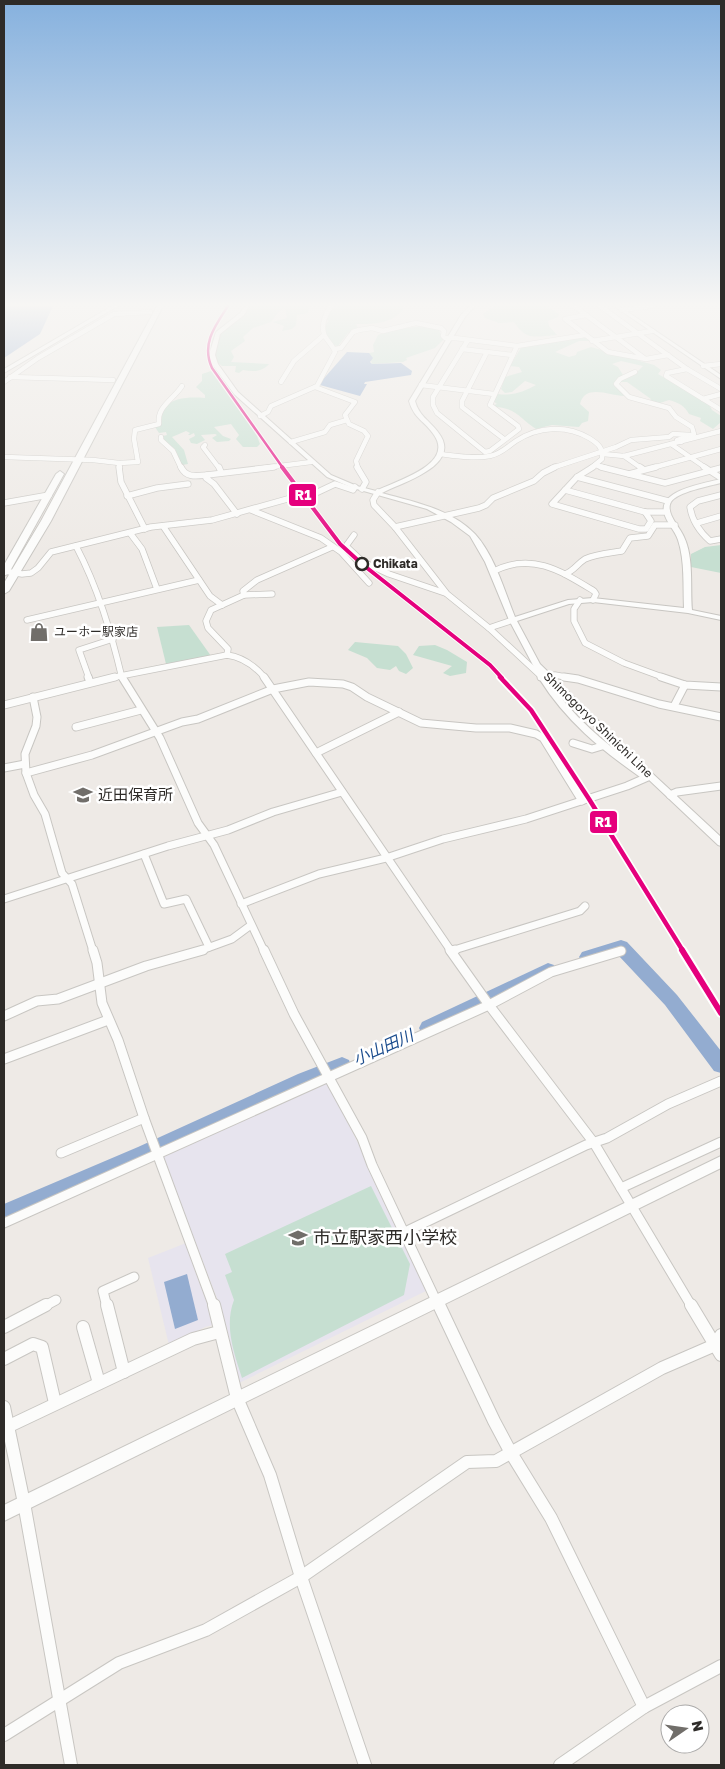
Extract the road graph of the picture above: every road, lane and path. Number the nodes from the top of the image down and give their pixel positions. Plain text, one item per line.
1 (108, 389) edge
2 (116, 389) edge
3 (180, 389) edge
4 (233, 389) edge
5 (311, 389) edge
6 (319, 389) edge
7 (419, 389) edge
8 (438, 389) edge
9 (453, 389) edge
10 (497, 389) edge
11 (621, 389) edge
12 (686, 389) edge
13 (466, 390) junction
14 (494, 394) junction
15 (721, 394) edge
16 (703, 399) junction
17 (721, 410) edge
18 (260, 416) junction
19 (347, 420) junction
20 (721, 431) edge
21 (691, 435) junction
22 (161, 437) dead end
23 (504, 439) junction
24 (291, 442) junction
25 (680, 442) junction
26 (671, 444) junction
27 (205, 445) dead end
28 (721, 449) edge
29 (603, 453) junction
30 (440, 454) junction
31 (624, 456) junction
32 (4, 457) edge
33 (689, 457) junction
34 (68, 460) junction
35 (78, 460) junction
36 (311, 462) junction
37 (120, 463) junction
38 (595, 466) junction
39 (721, 468) edge
40 (643, 469) junction
41 (710, 471) junction
42 (221, 472) junction
43 (629, 474) junction
44 (207, 475) junction
45 (577, 477) junction
46 (721, 480) edge
47 (188, 484) dead end
48 (358, 488) junction
49 (564, 490) junction
50 (378, 492) junction
51 (305, 494) dead end
52 (49, 495) junction
53 (721, 495) edge
54 (127, 496) junction
55 (298, 496) dead end
56 (668, 501) junction
57 (4, 503) edge
58 (251, 510) junction
59 (645, 512) junction
60 (667, 512) junction
61 (237, 514) junction
62 (443, 515) junction
63 (721, 516) edge
64 (697, 523) junction
65 (675, 525) junction
66 (163, 526) junction
67 (395, 527) junction
68 (145, 529) junction
69 (130, 533) junction
70 (354, 535) dead end
71 (721, 539) edge
72 (76, 546) junction
73 (332, 547) junction
74 (350, 562) junction
75 (364, 562) junction
76 (494, 571) junction
77 (4, 572) edge
78 (16, 574) junction
79 (565, 574) junction
80 (198, 580) junction
81 (369, 583) dead end
82 (157, 589) junction
83 (4, 591) edge
84 (272, 594) dead end
85 (446, 594) junction
86 (244, 595) junction
87 (580, 600) junction
88 (593, 600) junction
89 (101, 604) junction
90 (222, 605) junction
91 (688, 611) junction
92 (721, 618) edge
93 (27, 620) dead end
94 (513, 620) junction
95 (489, 628) junction
96 (114, 639) junction
97 (227, 654) junction
98 (120, 674) junction
99 (545, 678) junction
100 (90, 682) junction
101 (685, 685) junction
102 (721, 687) edge
103 (273, 689) junction
104 (34, 697) junction
105 (4, 705) edge
106 (674, 706) junction
107 (141, 710) junction
108 (400, 712) junction
109 (721, 717) edge
110 (76, 727) dead end
111 (156, 733) junction
112 (572, 743) dead end
113 (602, 746) junction
114 (316, 753) junction
115 (25, 764) junction
116 (4, 768) edge
117 (26, 773) junction
118 (650, 776) junction
119 (721, 786) edge
120 (342, 792) junction
121 (670, 794) junction
122 (582, 801) junction
123 (206, 835) junction
124 (721, 842) edge
125 (144, 854) junction
126 (386, 858) junction
127 (67, 879) junction
128 (4, 899) edge
129 (241, 904) junction
130 (586, 906) dead end
131 (251, 925) junction
132 (209, 947) junction
133 (451, 951) junction
134 (621, 951) dead end
135 (100, 985) junction
136 (488, 1005) junction
137 (4, 1016) edge
138 (108, 1020) junction
139 (4, 1059) edge
140 (328, 1077) junction
141 (721, 1081) edge
142 (144, 1118) junction
143 (721, 1142) edge
144 (594, 1144) junction
145 (61, 1153) dead end
146 (157, 1154) junction
147 (721, 1162) edge
148 (621, 1188) junction
149 (632, 1205) junction
150 (4, 1223) edge
151 (405, 1232) junction
152 (134, 1277) dead end
153 (56, 1300) dead end
154 (437, 1300) junction
155 (4, 1327) edge
156 (83, 1327) dead end
157 (219, 1332) junction
158 (719, 1345) edge
159 (4, 1359) edge
160 (124, 1372) junction
161 (99, 1383) junction
162 (237, 1398) junction
163 (55, 1403) junction
164 (4, 1407) edge
165 (6, 1428) edge
166 (512, 1453) junction
167 (24, 1503) junction
168 (4, 1513) edge
169 (300, 1577) junction
170 (720, 1670) edge
171 (60, 1701) junction
172 (644, 1707) junction
173 (4, 1735) edge
174 (71, 1765) edge
175 (366, 1765) edge
176 (560, 1765) edge

1 - 34 highway
2 - 35 highway
3 - 37 street
4 - 18 street, Shimogoryo Shinichi Line
5 - 18 street
6 - 19 street
7 - 30 street
8 - 23 street
9 - 13 street
10 - 14 street
11 - 21 street
12 - 16 street
13 - 14 street
13 - 23 street
14 - 23 street
15 - 16 street
16 - 17 street
18 - 24 street, Shimogoryo Shinichi Line
19 - 24 street
19 - 48 street
20 - 25 street
21 - 25 street
21 - 29 street
22 - 44 street
24 - 36 street, Shimogoryo Shinichi Line
25 - 26 street
26 - 31 street
26 - 33 street
27 - 42 street
28 - 33 street
29 - 30 street
29 - 31 street
29 - 38 street
29 - 62 street
30 - 50 street
31 - 40 street
32 - 34 street
33 - 40 street
33 - 41 street
34 - 35 street
34 - 52 highway
35 - 37 street
35 - 78 highway
36 - 42 street
36 - 48 street, Shimogoryo Shinichi Line
37 - 54 street
38 - 43 street
38 - 45 street
39 - 41 street
40 - 43 street
41 - 43 street
41 - 46 street
42 - 44 street
44 - 61 street
45 - 49 street
45 - 56 street
46 - 56 street
47 - 54 street
48 - 50 street, Shimogoryo Shinichi Line
48 - 51 street
49 - 59 street
49 - 59 street
50 - 62 street, Shimogoryo Shinichi Line
50 - 67 street
52 - 57 street
52 - 77 highway
53 - 64 street
54 - 68 street
55 - 58 street
56 - 60 street
58 - 61 street
58 - 73 street
59 - 60 street
60 - 65 street
61 - 66 street
62 - 67 street
62 - 76 street, Shimogoryo Shinichi Line
63 - 64 street
64 - 71 street
65 - 79 street
65 - 91 street
66 - 68 street
66 - 80 street
67 - 85 street
68 - 69 street
69 - 72 street
69 - 82 street
70 - 75 street
72 - 78 street
72 - 89 street
73 - 74 street
73 - 86 street
74 - 75 street
74 - 81 street
75 - 85 street
76 - 79 street
76 - 94 street, Shimogoryo Shinichi Line
77 - 78 street
78 - 83 highway
79 - 88 street
80 - 82 street
80 - 90 street
82 - 89 street
84 - 86 street
85 - 95 street
86 - 90 street
87 - 88 street
87 - 94 street
87 - 101 street
88 - 91 street
89 - 93 street
89 - 96 street
90 - 97 street
91 - 92 street
94 - 95 street
94 - 99 street, Shimogoryo Shinichi Line
95 - 99 street
96 - 98 street
96 - 100 street
97 - 98 street
97 - 103 street
98 - 100 street
98 - 107 street
99 - 106 street
99 - 113 street
99 - 118 street, Shimogoryo Shinichi Line
100 - 104 street
101 - 102 street
101 - 106 street
103 - 108 street
103 - 111 street
103 - 114 street
104 - 105 street
104 - 115 street
106 - 109 street
107 - 110 street
107 - 111 street
108 - 114 street
108 - 122 street
111 - 117 street
111 - 123 street
112 - 113 street
113 - 118 street
114 - 120 street
115 - 116 street
115 - 117 street
117 - 127 street
118 - 121 street, Shimogoryo Shinichi Line
118 - 122 street
119 - 121 street
120 - 123 street
120 - 126 street
121 - 124 street, Shimogoryo Shinichi Line
122 - 126 street
123 - 125 street
123 - 129 street
125 - 127 street
125 - 132 street
126 - 129 street
126 - 133 street
127 - 128 street
127 - 135 street
129 - 131 street
130 - 133 street
131 - 132 street
131 - 140 street
132 - 135 street
133 - 136 street
134 - 136 street
135 - 137 street
135 - 138 street
136 - 140 street
136 - 144 street
138 - 139 street
138 - 142 street
140 - 146 street
140 - 151 street
141 - 144 street
142 - 145 street
142 - 146 street
143 - 148 street
144 - 148 street
144 - 151 street
146 - 150 street
146 - 157 street
147 - 149 street
148 - 149 street
149 - 154 street
149 - 158 street
151 - 154 street
152 - 160 street
153 - 155 street
154 - 162 street
154 - 166 street
156 - 161 street
157 - 160 street
157 - 162 street
158 - 166 street
159 - 163 street
160 - 161 street
161 - 163 street
162 - 167 street
162 - 169 street
163 - 165 street
164 - 165 street
165 - 167 street
166 - 169 street
166 - 172 street
167 - 168 street
167 - 171 street
169 - 171 street
169 - 175 street
170 - 172 street
171 - 173 street
171 - 174 street
172 - 176 street

